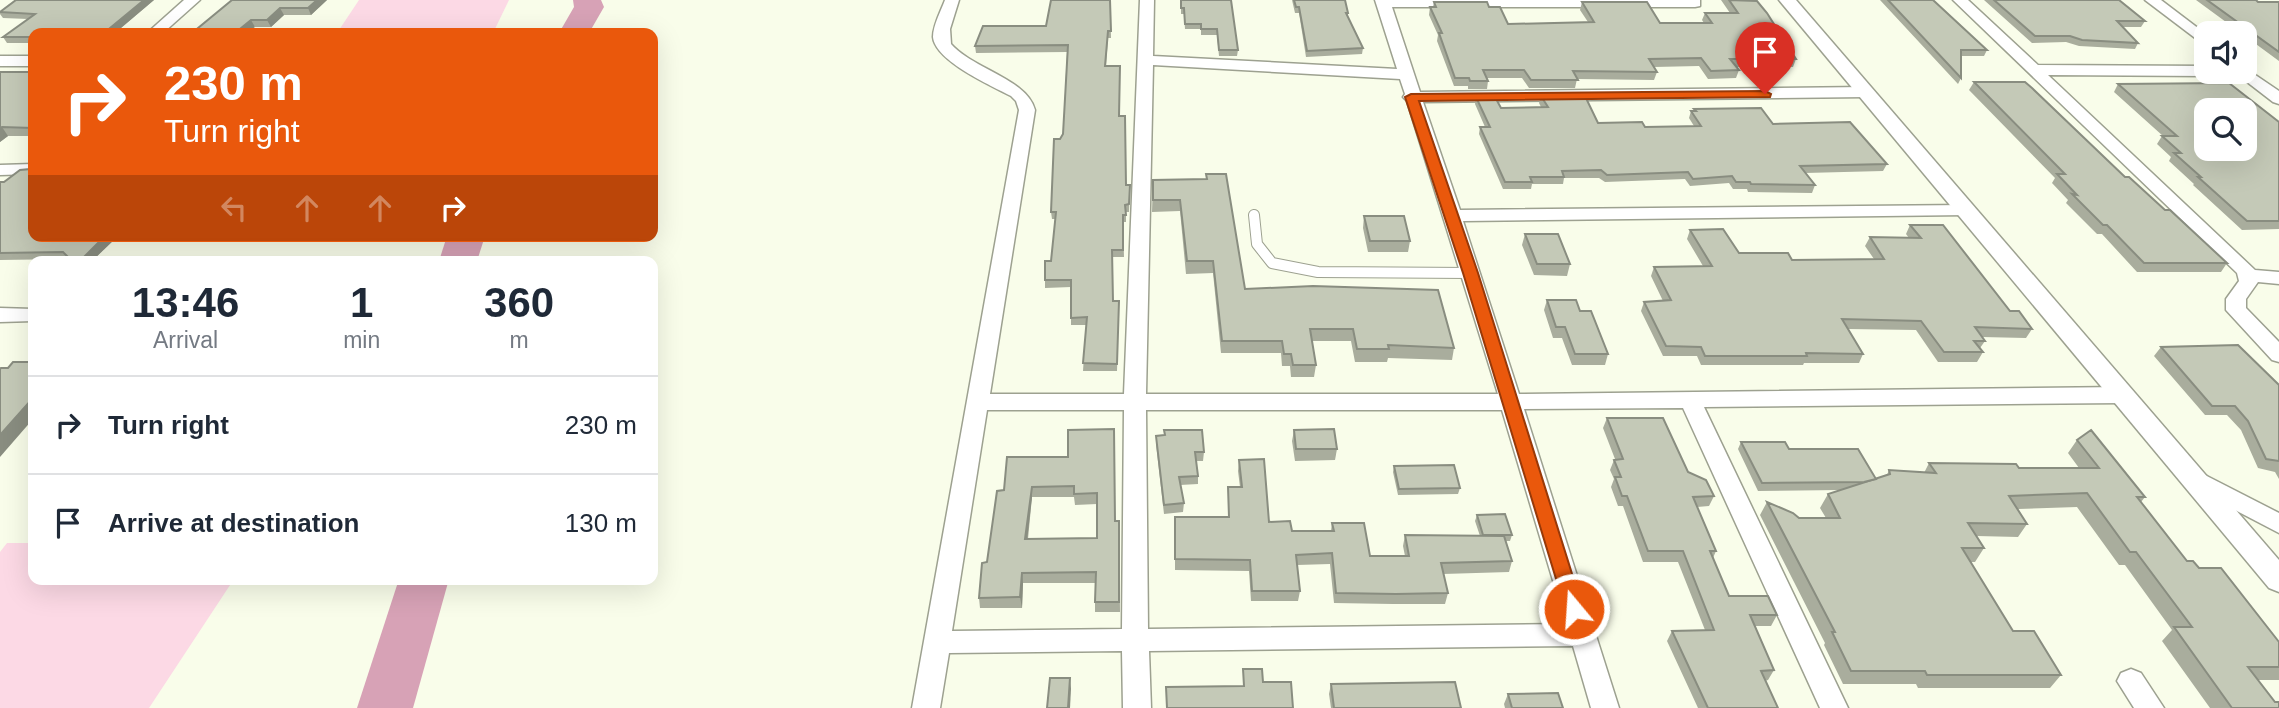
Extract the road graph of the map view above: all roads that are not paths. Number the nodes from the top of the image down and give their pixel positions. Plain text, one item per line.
1 (193, 0) edge
2 (952, 0) edge
3 (1147, 0) edge
4 (1787, 0) edge
5 (1959, 0) edge
6 (2152, 0) edge
7 (1382, 1) edge
8 (1695, 3) dead end
9 (160, 28) edge
10 (2194, 33) edge
11 (1145, 60) junction
12 (0, 61) edge
13 (28, 61) edge
14 (2033, 70) junction
15 (2194, 71) edge
16 (1404, 74) junction
17 (2257, 82) edge
18 (1866, 92) junction
19 (1411, 97) junction
20 (2279, 99) edge
21 (28, 169) edge
22 (0, 170) edge
23 (1967, 210) junction
24 (1254, 215) dead end
25 (1450, 216) junction
26 (1471, 273) junction
27 (2248, 275) junction
28 (2279, 278) edge
29 (28, 315) edge
30 (0, 316) edge
31 (2279, 355) edge
32 (2123, 395) junction
33 (1690, 400) junction
34 (979, 402) junction
35 (1135, 402) junction
36 (1508, 402) junction
37 (2192, 477) junction
38 (2279, 524) edge
39 (2279, 580) edge
40 (1582, 635) junction
41 (1134, 641) junction
42 (936, 642) junction
43 (2132, 681) dead end
44 (926, 708) edge
45 (1137, 708) edge
46 (1605, 708) edge
47 (1834, 708) edge
48 (2150, 708) edge

1 - 9 street
2 - 34 street
3 - 11 street
4 - 18 street
5 - 14 street
6 - 10 street
7 - 8 street
7 - 16 street
11 - 16 street
11 - 35 street
12 - 13 street
14 - 15 street
14 - 27 street
16 - 19 street
17 - 20 street
18 - 19 street
18 - 23 street
19 - 25 street
21 - 22 street
23 - 25 street
23 - 32 street
24 - 26 lane
25 - 26 street
26 - 36 street
27 - 28 street
27 - 31 street
29 - 30 street
32 - 33 street
32 - 37 street
33 - 36 street
33 - 47 street
34 - 35 street
34 - 42 street
35 - 36 street
35 - 41 street
36 - 40 street
37 - 38 street
37 - 39 street
40 - 41 street
40 - 46 street
41 - 42 street
41 - 45 street
42 - 44 street
43 - 48 street

